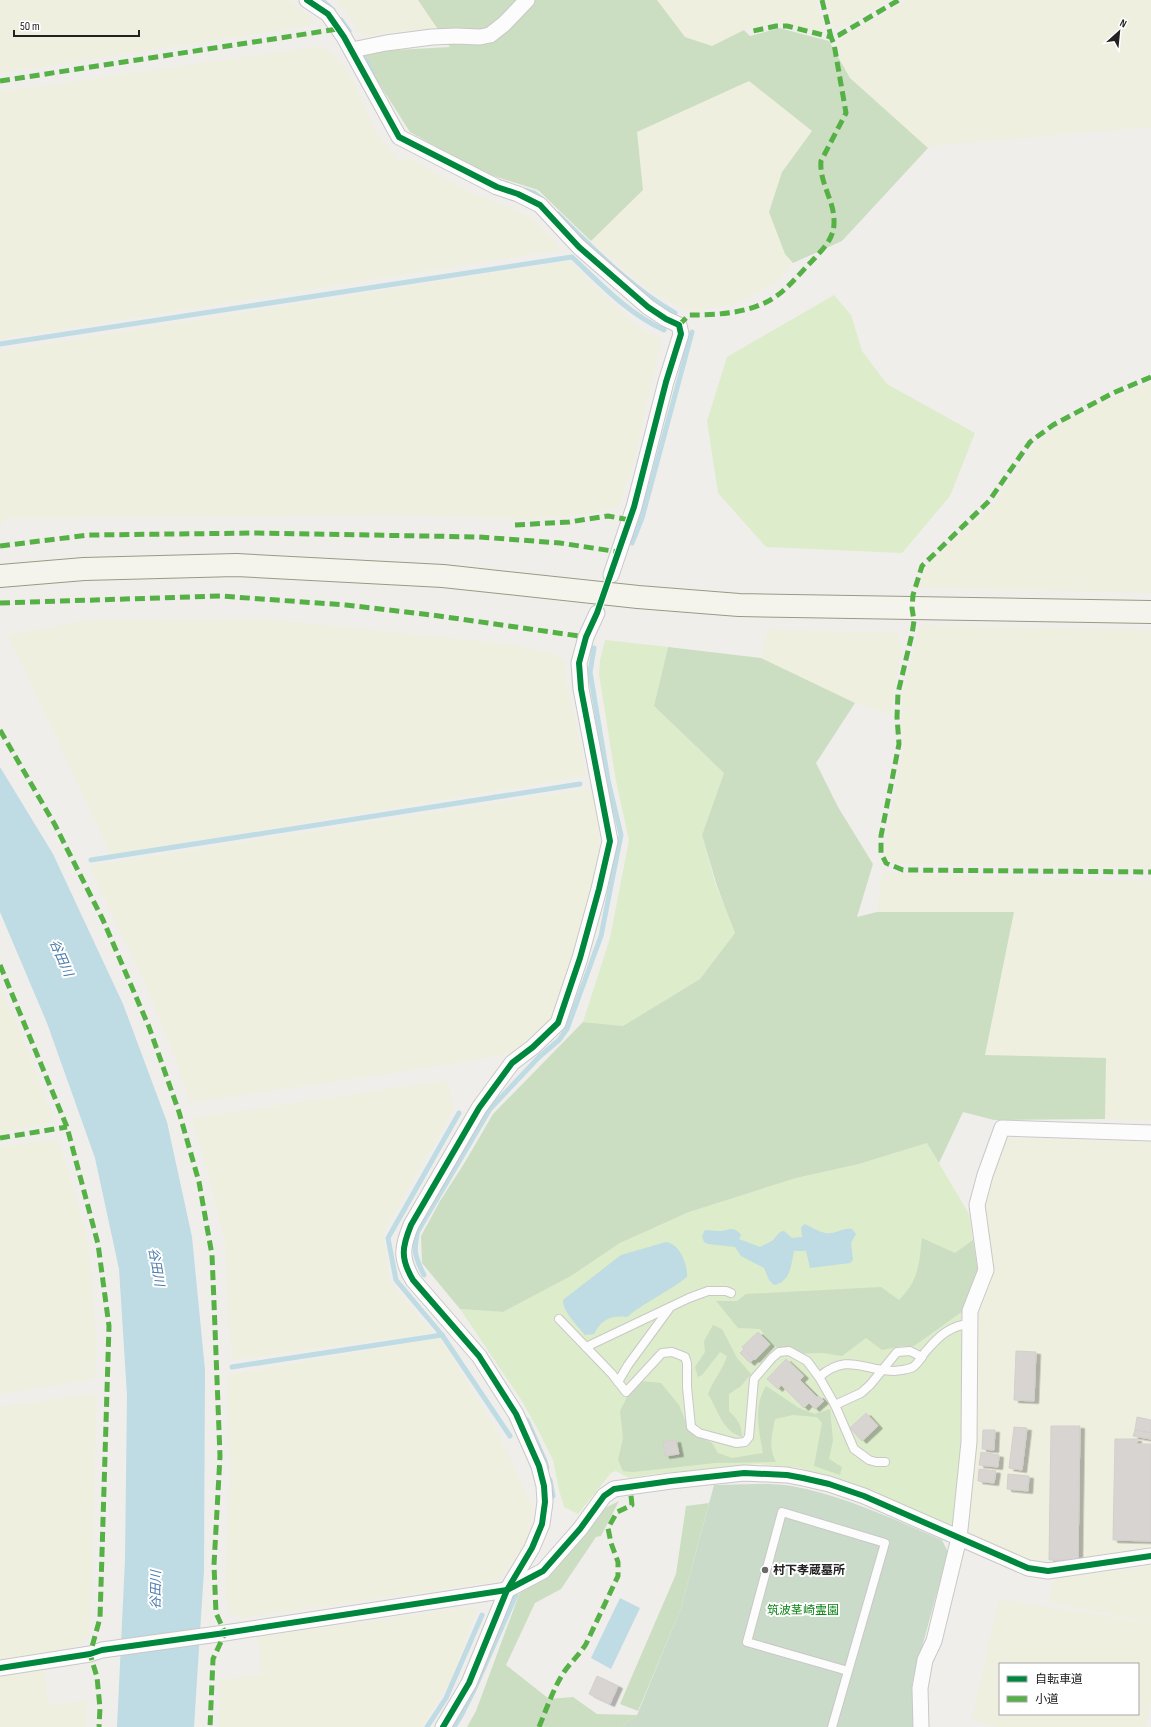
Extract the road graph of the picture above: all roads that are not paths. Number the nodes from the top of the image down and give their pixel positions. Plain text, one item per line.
1 (307, 0) edge
2 (526, 0) edge
3 (352, 50) junction
4 (611, 575) dead end
5 (0, 576) edge
6 (1151, 612) edge
7 (597, 613) dead end
8 (1151, 1133) edge
9 (731, 1293) dead end
10 (670, 1307) junction
11 (559, 1319) dead end
12 (970, 1324) junction
13 (586, 1347) junction
14 (922, 1357) junction
15 (881, 1371) junction
16 (819, 1377) junction
17 (618, 1382) junction
18 (835, 1405) junction
19 (885, 1462) dead end
20 (959, 1538) junction
21 (1151, 1556) edge
22 (507, 1590) junction
23 (0, 1668) edge
24 (848, 1671) junction
25 (443, 1727) edge
26 (832, 1727) edge
27 (921, 1727) edge

1 - 3 street
2 - 3 street
3 - 4 street
5 - 6 street
7 - 22 street
8 - 12 street
9 - 10 lane
10 - 13 lane
10 - 17 lane
11 - 13 lane
12 - 14 lane
12 - 20 street
13 - 17 lane
14 - 15 lane
14 - 15 lane
15 - 16 lane
15 - 18 lane
16 - 17 lane
16 - 18 lane
18 - 19 lane
20 - 21 street
20 - 22 street
20 - 27 street
22 - 23 street
22 - 25 street
24 - 24 lane
24 - 26 lane

